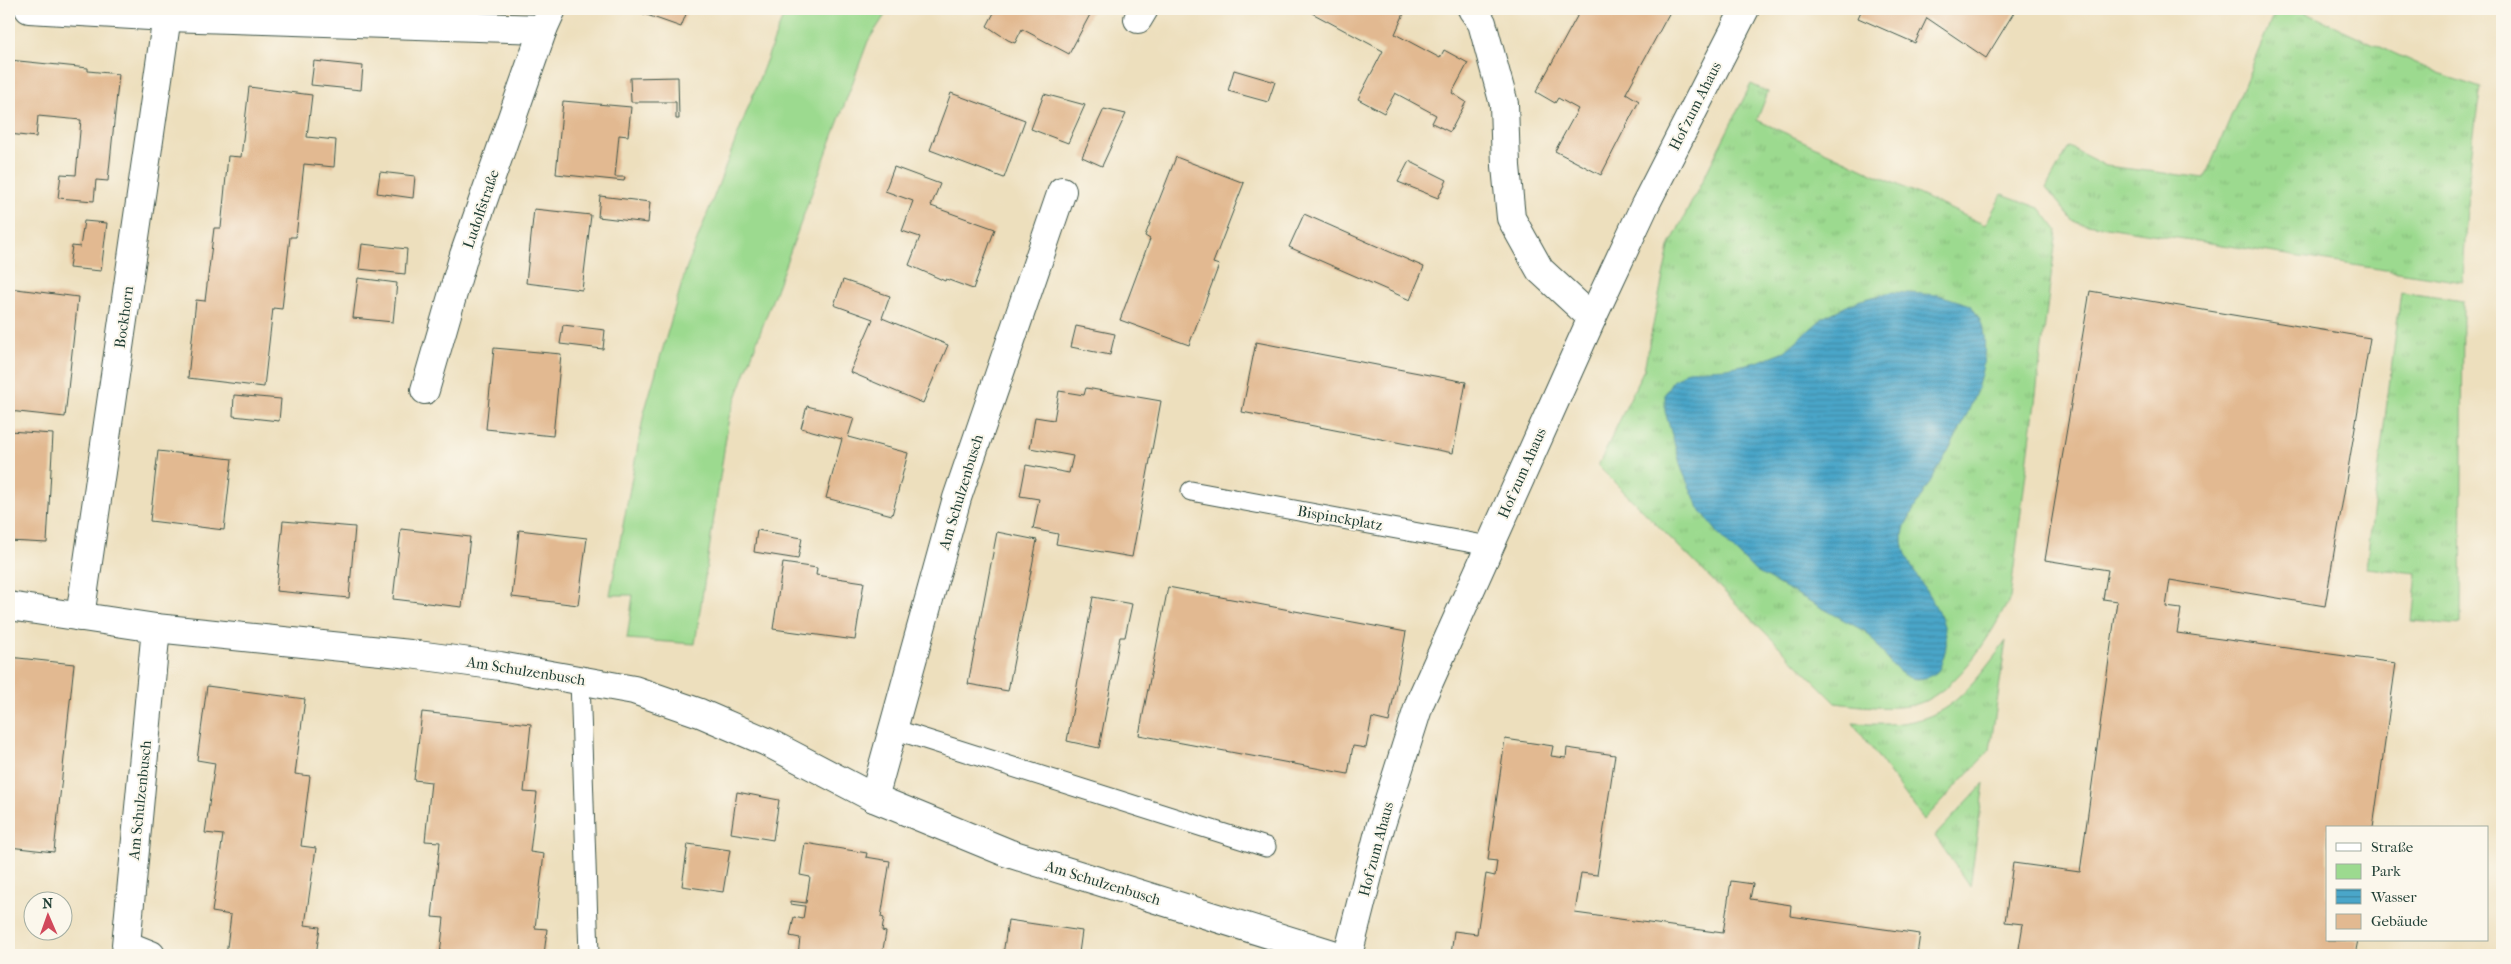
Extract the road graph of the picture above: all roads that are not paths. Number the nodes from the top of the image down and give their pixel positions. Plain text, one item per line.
1 (29, 9) edge
2 (1472, 9) edge
3 (1745, 9) edge
4 (168, 13) edge
5 (548, 19) edge
6 (1062, 191) dead end
7 (1592, 318) junction
8 (425, 390) dead end
9 (1191, 491) dead end
10 (1489, 546) junction
11 (9, 606) edge
12 (80, 617) junction
13 (156, 628) junction
14 (580, 680) junction
15 (893, 730) junction
16 (874, 798) junction
17 (1266, 847) dead end
18 (151, 955) edge
19 (589, 955) edge
20 (1336, 955) edge
21 (1348, 955) edge

1 - 4 street
2 - 7 street
3 - 7 street, Hof zum Ahaus
4 - 5 street, Ludolfstraße
4 - 12 street, Bockhorn
5 - 8 street, Ludolfstraße
6 - 15 street, Am Schulzenbusch
7 - 10 street, Hof zum Ahaus
9 - 10 lane, Bispinckplatz
10 - 21 street, Hof zum Ahaus
11 - 12 street, Am Schulzenbusch
12 - 13 street, Am Schulzenbusch
13 - 14 street, Am Schulzenbusch
13 - 18 street, Am Schulzenbusch
14 - 16 street, Am Schulzenbusch
14 - 19 lane
15 - 16 street, Am Schulzenbusch
15 - 17 lane
16 - 20 street, Am Schulzenbusch

